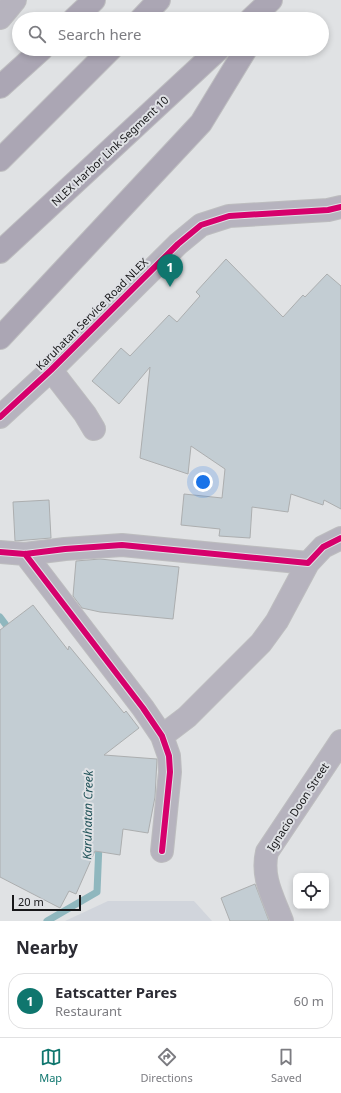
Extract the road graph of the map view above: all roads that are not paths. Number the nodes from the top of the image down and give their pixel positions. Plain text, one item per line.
1 (15, 0) edge
2 (94, 0) edge
3 (159, 0) edge
4 (271, 0) edge
5 (277, 0) edge
6 (81, 12) edge
7 (148, 12) edge
8 (258, 12) edge
9 (269, 12) edge
10 (0, 18) edge
11 (34, 56) edge
12 (104, 56) edge
13 (211, 56) edge
14 (242, 56) edge
15 (0, 87) edge
16 (0, 160) edge
17 (341, 207) edge
18 (0, 252) edge
19 (0, 338) edge
20 (50, 370) junction
21 (0, 416) edge
22 (94, 429) dead end
23 (341, 538) edge
24 (0, 552) edge
25 (25, 554) junction
26 (308, 563) junction
27 (162, 736) junction
28 (341, 741) edge
29 (162, 851) dead end
30 (282, 921) edge

1 - 10 street
2 - 6 highway
3 - 7 highway
4 - 8 highway
5 - 9 highway
11 - 15 highway
12 - 16 highway
13 - 18 highway, NLEX Harbor Link Segment 10
14 - 19 highway
17 - 20 street, Karuhatan Service Road NLEX
20 - 21 street, Karuhatan Service Road NLEX
20 - 22 street
23 - 26 street
24 - 25 street
25 - 26 street
25 - 27 street
26 - 27 street
27 - 29 street
28 - 30 street, Ignacio Doon Street

